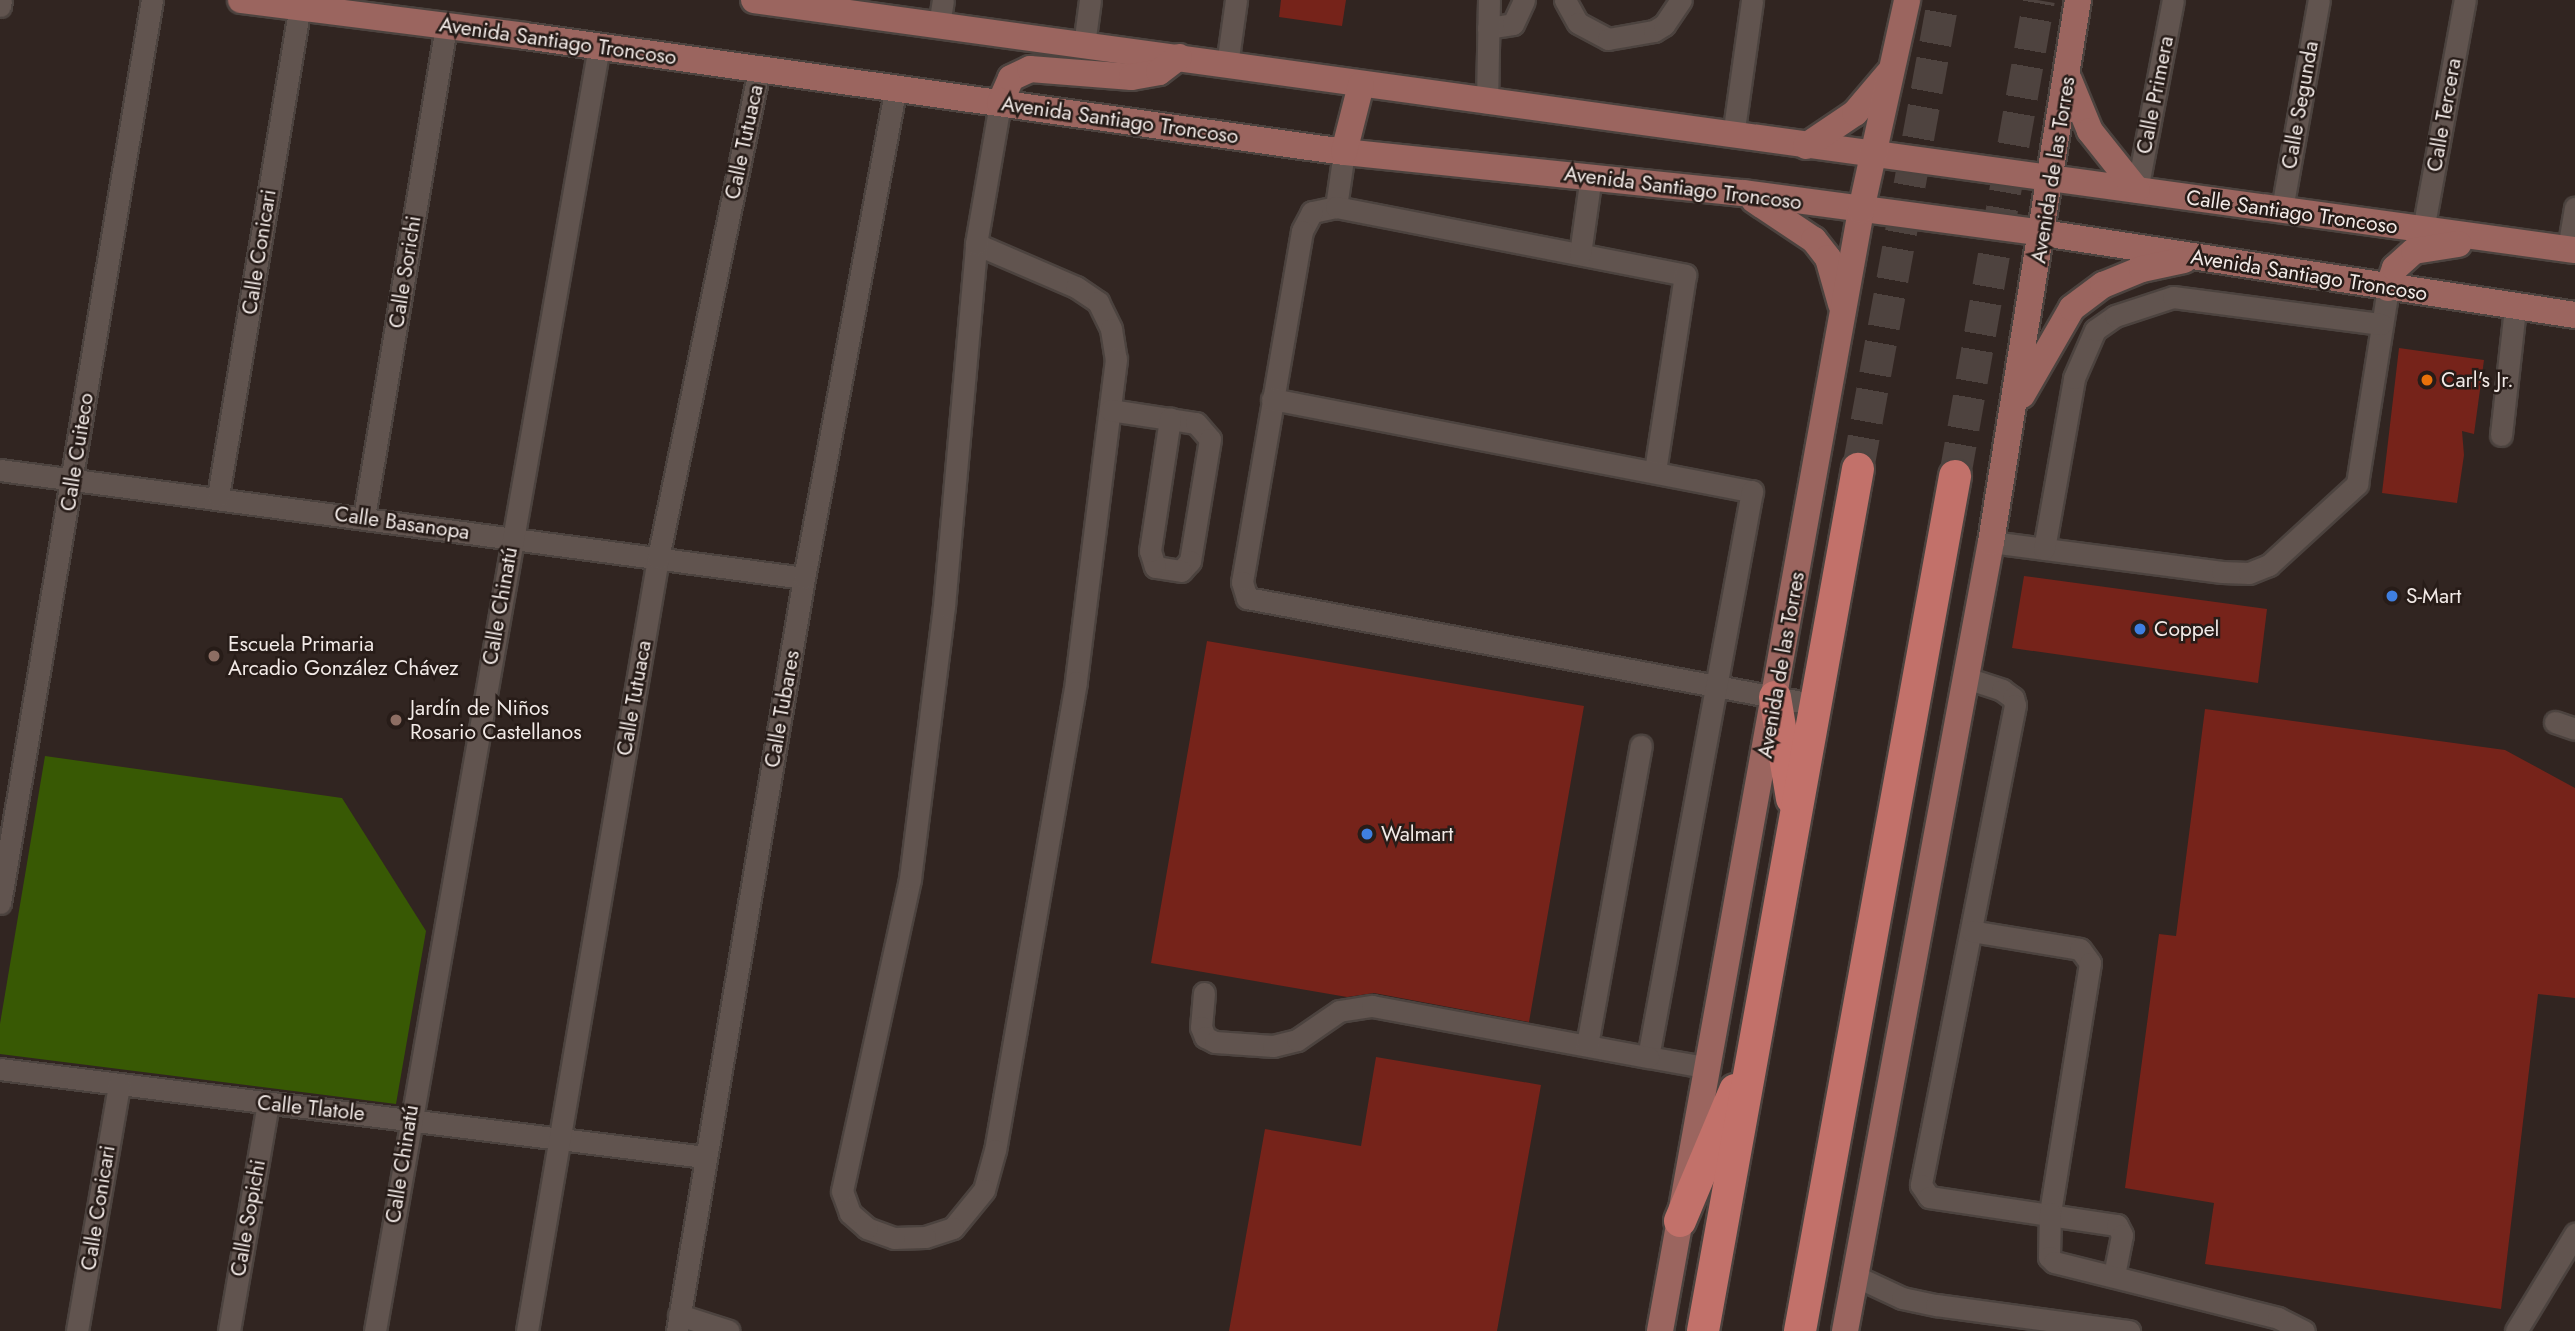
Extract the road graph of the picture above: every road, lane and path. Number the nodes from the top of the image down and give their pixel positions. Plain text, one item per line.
1 (1, 0) edge
2 (152, 0) edge
3 (241, 0) edge
4 (754, 0) edge
5 (1090, 0) edge
6 (1236, 0) edge
7 (1489, 0) edge
8 (1524, 0) edge
9 (1565, 0) edge
10 (1681, 0) edge
11 (1752, 0) edge
12 (1907, 0) edge
13 (2078, 0) edge
14 (2173, 0) edge
15 (2319, 0) edge
16 (2465, 0) edge
17 (0, 6) edge
18 (300, 8) junction
19 (941, 13) edge
20 (446, 26) junction
21 (1488, 28) junction
22 (1084, 45) junction
23 (599, 46) junction
24 (1179, 57) junction
25 (1227, 65) junction
26 (1893, 66) junction
27 (759, 69) junction
28 (2068, 76) junction
29 (1361, 85) junction
30 (896, 88) junction
31 (1000, 103) junction
32 (1487, 103) junction
33 (1733, 136) junction
34 (1806, 146) junction
35 (1343, 152) junction
36 (1874, 155) junction
37 (1591, 176) junction
38 (2053, 179) junction
39 (2137, 190) junction
40 (1744, 193) junction
41 (1336, 207) junction
42 (2575, 208) edge
43 (2282, 209) junction
44 (1861, 210) junction
45 (2423, 230) junction
46 (2043, 233) junction
47 (2509, 242) junction
48 (976, 244) junction
49 (2571, 250) edge
50 (1580, 254) junction
51 (2202, 257) junction
52 (2388, 288) junction
53 (2515, 308) junction
54 (2575, 315) edge
55 (1843, 322) junction
56 (2381, 324) junction
57 (1272, 399) junction
58 (1111, 410) junction
59 (2011, 415) junction
60 (1170, 419) junction
61 (2501, 435) dead end
62 (1858, 469) tunnel mouth
63 (0, 470) edge
64 (1655, 470) junction
65 (1955, 476) tunnel mouth
66 (72, 479) junction
67 (218, 496) junction
68 (364, 517) junction
69 (512, 539) junction
70 (1991, 542) junction
71 (2044, 549) junction
72 (658, 558) junction
73 (804, 578) junction
74 (1966, 678) junction
75 (1717, 685) junction
76 (1775, 697) junction
77 (1817, 705) junction
78 (1642, 746) dead end
79 (1796, 823) junction
80 (0, 903) edge
81 (1971, 931) junction
82 (1204, 993) dead end
83 (1758, 1034) junction
84 (1587, 1045) junction
85 (1648, 1057) junction
86 (1706, 1067) junction
87 (0, 1069) edge
88 (118, 1085) junction
89 (268, 1104) junction
90 (409, 1117) junction
91 (561, 1137) junction
92 (705, 1157) junction
93 (2050, 1213) junction
94 (1680, 1221) junction
95 (2575, 1234) edge
96 (2115, 1275) junction
97 (1855, 1276) junction
98 (678, 1323) edge
99 (2038, 1324) edge
100 (2078, 1327) edge
101 (78, 1331) edge
102 (229, 1331) edge
103 (375, 1331) edge
104 (527, 1331) edge
105 (729, 1331) edge
106 (1660, 1331) edge
107 (1703, 1331) edge
108 (1800, 1331) edge
109 (1845, 1331) edge
110 (2129, 1331) edge
111 (2304, 1331) edge
112 (2516, 1331) edge

1 - 17 street
2 - 66 street, Calle Cuiteco
3 - 18 main road, Avenida Santiago Troncoso
4 - 19 main road
5 - 22 street
6 - 25 street
7 - 21 street
8 - 21 street
9 - 10 street
11 - 33 street
12 - 26 main road, Avenida de las Torres
13 - 28 main road, Avenida de las Torres
14 - 39 street, Calle Primera
15 - 43 street, Calle Segunda
16 - 45 street, Calle Tercera
18 - 20 main road, Avenida Santiago Troncoso
18 - 67 street, Calle Conicari
19 - 22 main road
20 - 23 main road, Avenida Santiago Troncoso
20 - 68 street, Calle Sorichi
21 - 32 street
22 - 24 main road
23 - 27 main road, Avenida Santiago Troncoso
23 - 69 street, Calle Chinatú
24 - 25 main road
24 - 31 main road
25 - 29 main road
26 - 34 main road
26 - 36 main road, Avenida de las Torres
27 - 30 main road, Avenida Santiago Troncoso
27 - 72 street, Calle Tutuaca
28 - 38 main road, Avenida de las Torres
28 - 39 main road
29 - 32 main road
29 - 35 main road
30 - 31 main road, Avenida Santiago Troncoso
30 - 73 street, Calle Tubares
31 - 35 main road, Avenida Santiago Troncoso
31 - 48 street
32 - 33 main road
33 - 34 main road
34 - 36 main road
35 - 37 main road, Avenida Santiago Troncoso
35 - 41 street
36 - 38 main road, Calle Santiago Troncoso
36 - 44 main road, Avenida de las Torres
37 - 40 main road, Avenida Santiago Troncoso
37 - 50 street
38 - 39 main road, Calle Santiago Troncoso
38 - 46 main road, Avenida de las Torres
39 - 43 main road, Calle Santiago Troncoso
40 - 44 main road, Avenida Santiago Troncoso
40 - 55 main road
41 - 50 street
41 - 57 street
42 - 49 street
43 - 45 main road, Calle Santiago Troncoso
44 - 46 main road, Avenida Santiago Troncoso
44 - 55 main road, Avenida de las Torres
45 - 47 main road, Calle Santiago Troncoso
46 - 51 main road, Avenida Santiago Troncoso
46 - 59 main road, Avenida de las Torres
47 - 49 main road, Calle Santiago Troncoso
47 - 52 main road
48 - 58 street
48 - 58 street
50 - 64 street
51 - 52 main road, Avenida Santiago Troncoso
51 - 59 main road
52 - 53 main road, Avenida Santiago Troncoso
52 - 56 street
53 - 54 main road, Avenida Santiago Troncoso
53 - 61 street
55 - 76 main road, Avenida de las Torres
56 - 71 street
56 - 71 street
57 - 64 street
57 - 75 street
58 - 60 street
59 - 70 main road, Avenida de las Torres
60 - 60 street
62 - 77 highway, Avenida de las Torres
63 - 66 street, Calle Basanopa
64 - 75 street
65 - 108 highway
66 - 67 street, Calle Basanopa
66 - 80 street, Calle Cuiteco
67 - 68 street, Calle Basanopa
68 - 69 street, Calle Basanopa
69 - 72 street, Calle Basanopa
69 - 90 street, Calle Chinatú
70 - 71 street
70 - 74 main road, Avenida de las Torres
72 - 73 street, Calle Basanopa
72 - 91 street, Calle Tutuaca
73 - 92 street, Calle Tubares
74 - 81 street
74 - 97 main road, Avenida de las Torres
75 - 76 street
75 - 85 street
76 - 77 street
76 - 79 highway
76 - 86 main road, Avenida de las Torres
77 - 79 highway, Avenida de las Torres
78 - 84 street
79 - 83 highway, Avenida de las Torres
81 - 93 street
81 - 93 street
82 - 84 street
83 - 94 highway
83 - 107 highway, Avenida de las Torres
84 - 85 street
85 - 86 street
86 - 94 main road, Avenida de las Torres
87 - 88 street, Calle Tlatole
88 - 89 street, Calle Tlatole
88 - 101 street, Calle Conicari
89 - 90 street, Calle Tlatole
89 - 102 street, Calle Sopichi
90 - 91 street, Calle Tlatole
90 - 103 street, Calle Chinatú
91 - 92 street, Calle Tlatole
91 - 104 street, Calle Tutuaca
92 - 98 street, Calle Tubares
93 - 96 street
93 - 96 street
94 - 106 main road, Avenida de las Torres
95 - 112 street
96 - 111 street
97 - 99 street
97 - 109 main road, Avenida de las Torres
98 - 105 street
99 - 100 street
100 - 110 street

